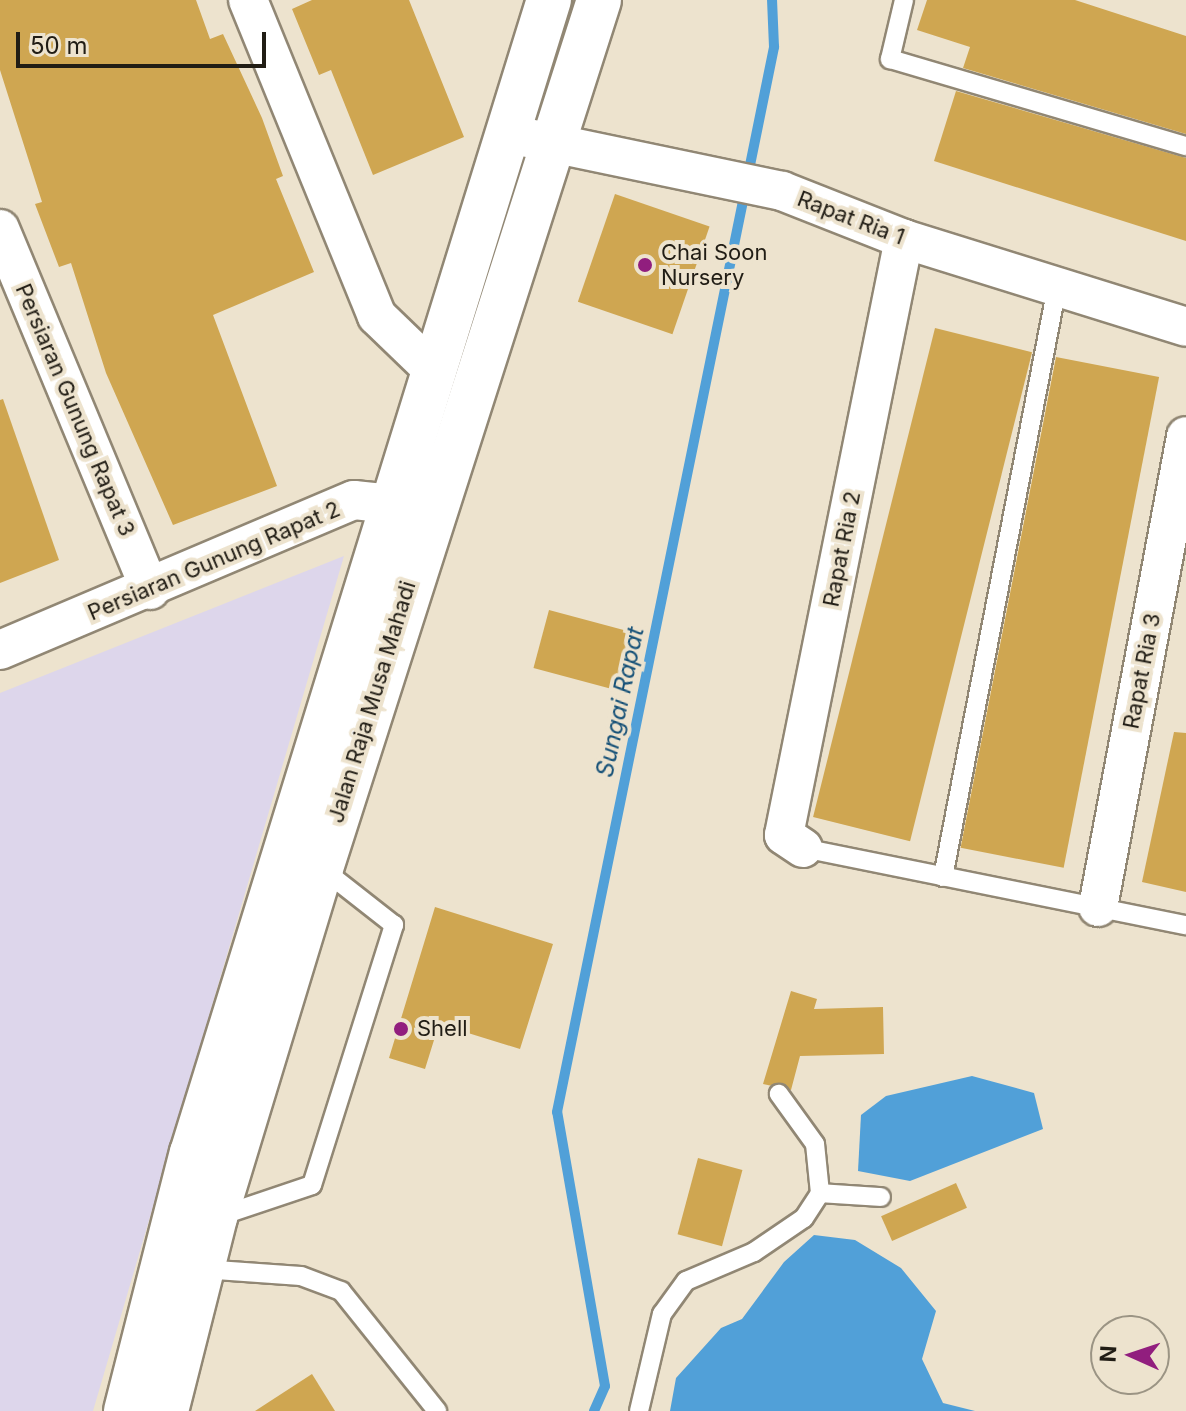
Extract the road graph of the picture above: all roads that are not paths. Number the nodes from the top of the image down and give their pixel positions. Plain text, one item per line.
1 (248, 0) edge
2 (549, 0) edge
3 (599, 0) edge
4 (904, 0) edge
5 (509, 134) junction
6 (556, 145) junction
7 (1186, 146) edge
8 (0, 229) edge
9 (904, 239) junction
10 (1057, 287) junction
11 (1186, 327) edge
12 (436, 373) junction
13 (1186, 436) edge
14 (413, 504) junction
15 (150, 590) junction
16 (0, 650) edge
17 (803, 848) joint
18 (303, 859) junction
19 (943, 877) junction
20 (1098, 907) junction
21 (1186, 925) edge
22 (779, 1094) dead end
23 (820, 1193) junction
24 (881, 1197) dead end
25 (195, 1214) junction
26 (202, 1269) junction
27 (126, 1411) edge
28 (166, 1411) edge
29 (437, 1411) edge
30 (639, 1411) edge

1 - 12 street
2 - 5 main road, Jalan Raja Musa Mahadi
3 - 6 main road, Jalan Raja Musa Mahadi
4 - 7 lane
5 - 6 street, Rapat Ria 1
5 - 12 main road, Jalan Raja Musa Mahadi
6 - 9 street, Rapat Ria 1
6 - 14 main road, Jalan Raja Musa Mahadi
8 - 15 street, Persiaran Gunung Rapat 3
9 - 10 street, Rapat Ria 1
9 - 17 street, Rapat Ria 2
10 - 11 street, Rapat Ria 1
10 - 19 lane
12 - 14 main road, Jalan Raja Musa Mahadi
13 - 20 street, Rapat Ria 3
14 - 15 street, Persiaran Gunung Rapat 2
14 - 18 main road, Jalan Raja Musa Mahadi
15 - 16 street, Persiaran Gunung Rapat 2
17 - 19 lane
18 - 25 main road, Jalan Raja Musa Mahadi
18 - 25 lane
19 - 20 lane
20 - 21 lane
22 - 23 lane
23 - 24 lane
23 - 30 lane
25 - 26 main road, Jalan Raja Musa Mahadi
25 - 27 main road, Jalan Raja Musa Mahadi
26 - 28 main road, Jalan Raja Musa Mahadi
26 - 29 lane

